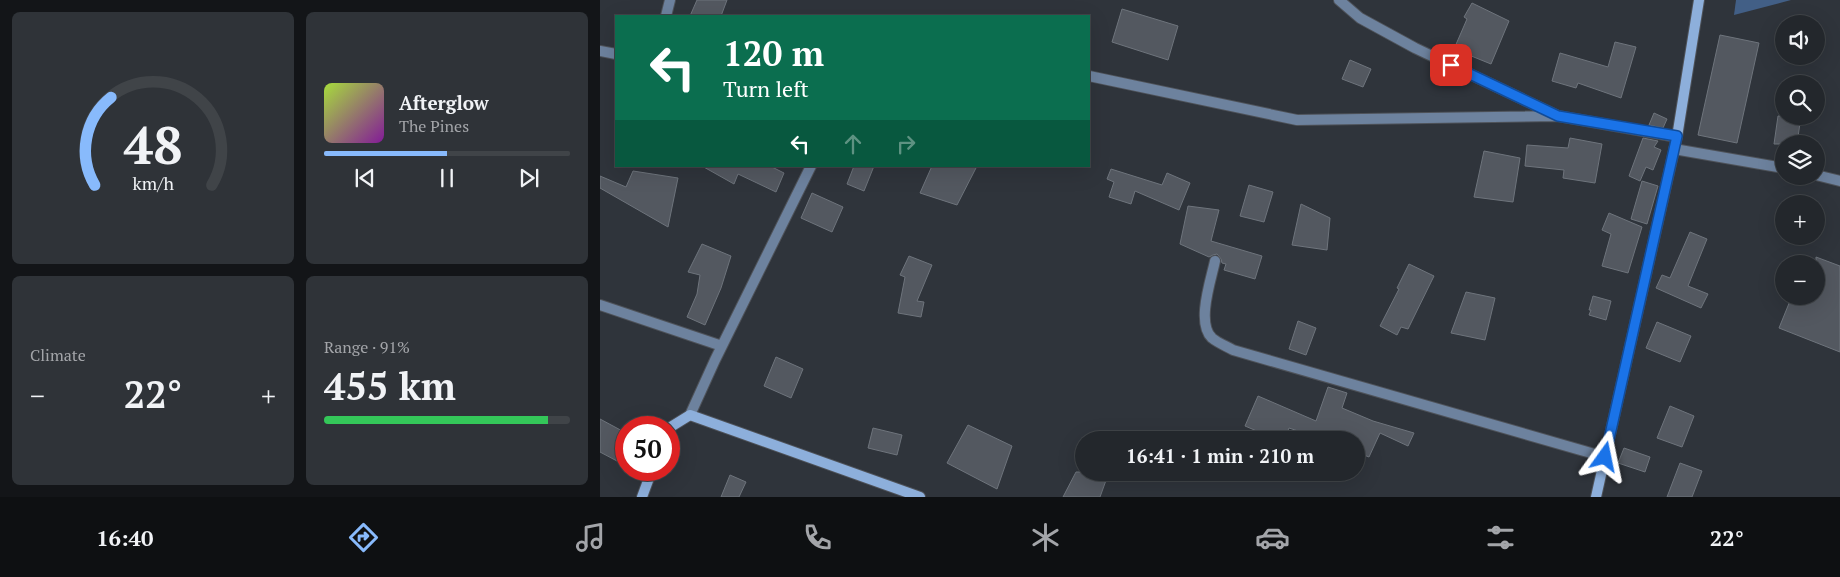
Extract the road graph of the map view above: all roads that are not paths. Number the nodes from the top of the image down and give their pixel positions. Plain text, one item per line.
1 (670, 0) edge
2 (1339, 0) edge
3 (1700, 0) edge
4 (666, 15) edge
5 (600, 51) edge
6 (615, 54) edge
7 (1090, 76) edge
8 (1558, 116) junction
9 (1677, 136) junction
10 (1674, 149) junction
11 (1775, 166) edge
12 (811, 167) edge
13 (1825, 177) edge
14 (1840, 181) edge
15 (1215, 261) dead end
16 (600, 305) edge
17 (722, 346) junction
18 (690, 416) junction
19 (680, 422) edge
20 (1605, 457) junction
21 (648, 481) edge
22 (642, 497) edge
23 (920, 497) edge
24 (1596, 497) edge

1 - 4 street
2 - 8 street
3 - 9 main road
5 - 6 street
7 - 8 street
8 - 9 street
9 - 10 main road
10 - 11 street
10 - 20 main road
12 - 17 street
13 - 14 street
15 - 20 street
16 - 17 street
17 - 18 street
18 - 19 main road
18 - 23 main road
20 - 24 main road
21 - 22 main road

